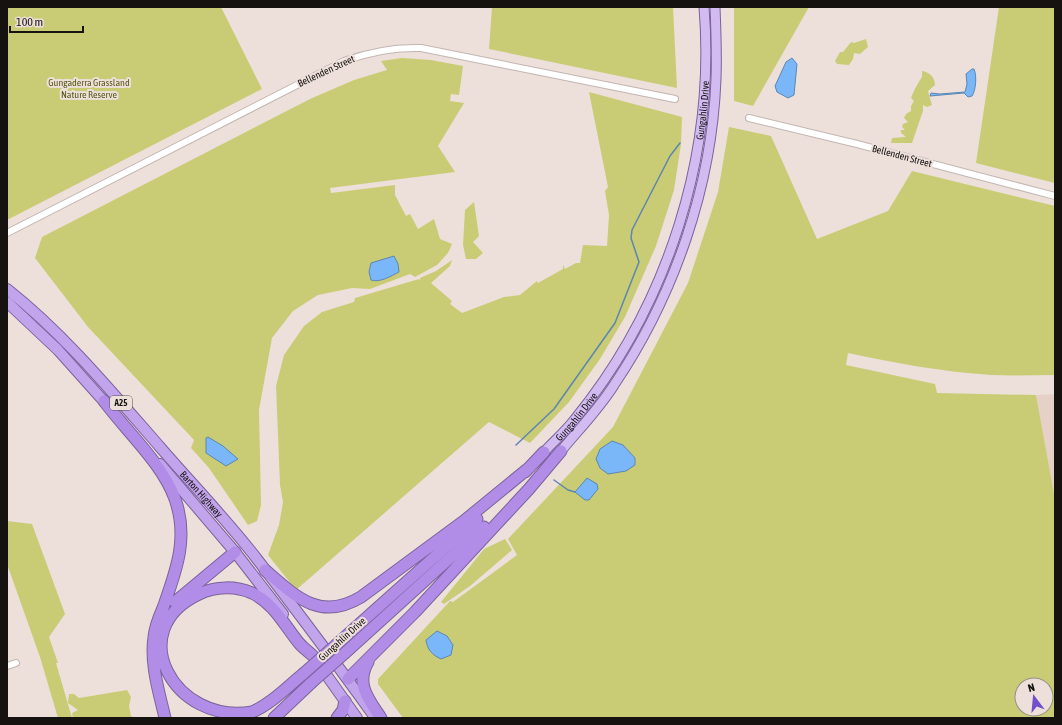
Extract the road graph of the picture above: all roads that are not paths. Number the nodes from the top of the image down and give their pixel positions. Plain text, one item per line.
1 (704, 7) edge
2 (715, 7) edge
3 (675, 99) dead end
4 (750, 118) dead end
5 (1055, 196) edge
6 (7, 233) edge
7 (7, 289) edge
8 (7, 302) edge
9 (104, 401) junction
10 (561, 451) junction
11 (544, 452) joint
12 (530, 467) junction
13 (235, 552) junction
14 (253, 555) junction
15 (265, 570) junction
16 (153, 649) junction
17 (374, 655) junction
18 (313, 656) junction
19 (16, 663) dead end
20 (7, 666) edge
21 (303, 674) junction
22 (329, 678) junction
23 (346, 681) junction
24 (346, 701) junction
25 (165, 718) edge
26 (258, 718) edge
27 (274, 718) edge
28 (337, 718) edge
29 (357, 718) edge
30 (375, 718) edge
31 (381, 718) edge

1 - 11 main road, Gungahlin Drive
2 - 10 main road, Gungahlin Drive
3 - 6 street, Bellenden Street
4 - 5 street, Bellenden Street
7 - 14 highway, Barton Highway / A25
8 - 9 highway, Barton Highway / A25
9 - 13 highway, Barton Highway / A25
9 - 16 highway
10 - 17 highway
10 - 27 highway, Gungahlin Drive, bridge
11 - 12 highway, Gungahlin Drive
12 - 15 highway
12 - 21 highway, Gungahlin Drive, bridge
13 - 14 highway
13 - 16 highway
13 - 18 highway, Barton Highway / A25
14 - 15 highway, Barton Highway / A25
15 - 23 highway, Barton Highway / A25
16 - 25 highway
17 - 23 highway
17 - 31 highway
18 - 21 highway
18 - 22 highway, Barton Highway / A25
19 - 20 street
21 - 26 highway, Gungahlin Drive
22 - 23 highway
22 - 24 highway, Barton Highway / A25
23 - 24 highway
23 - 30 highway, Barton Highway / A25
24 - 28 highway
24 - 29 highway, Barton Highway / A25

